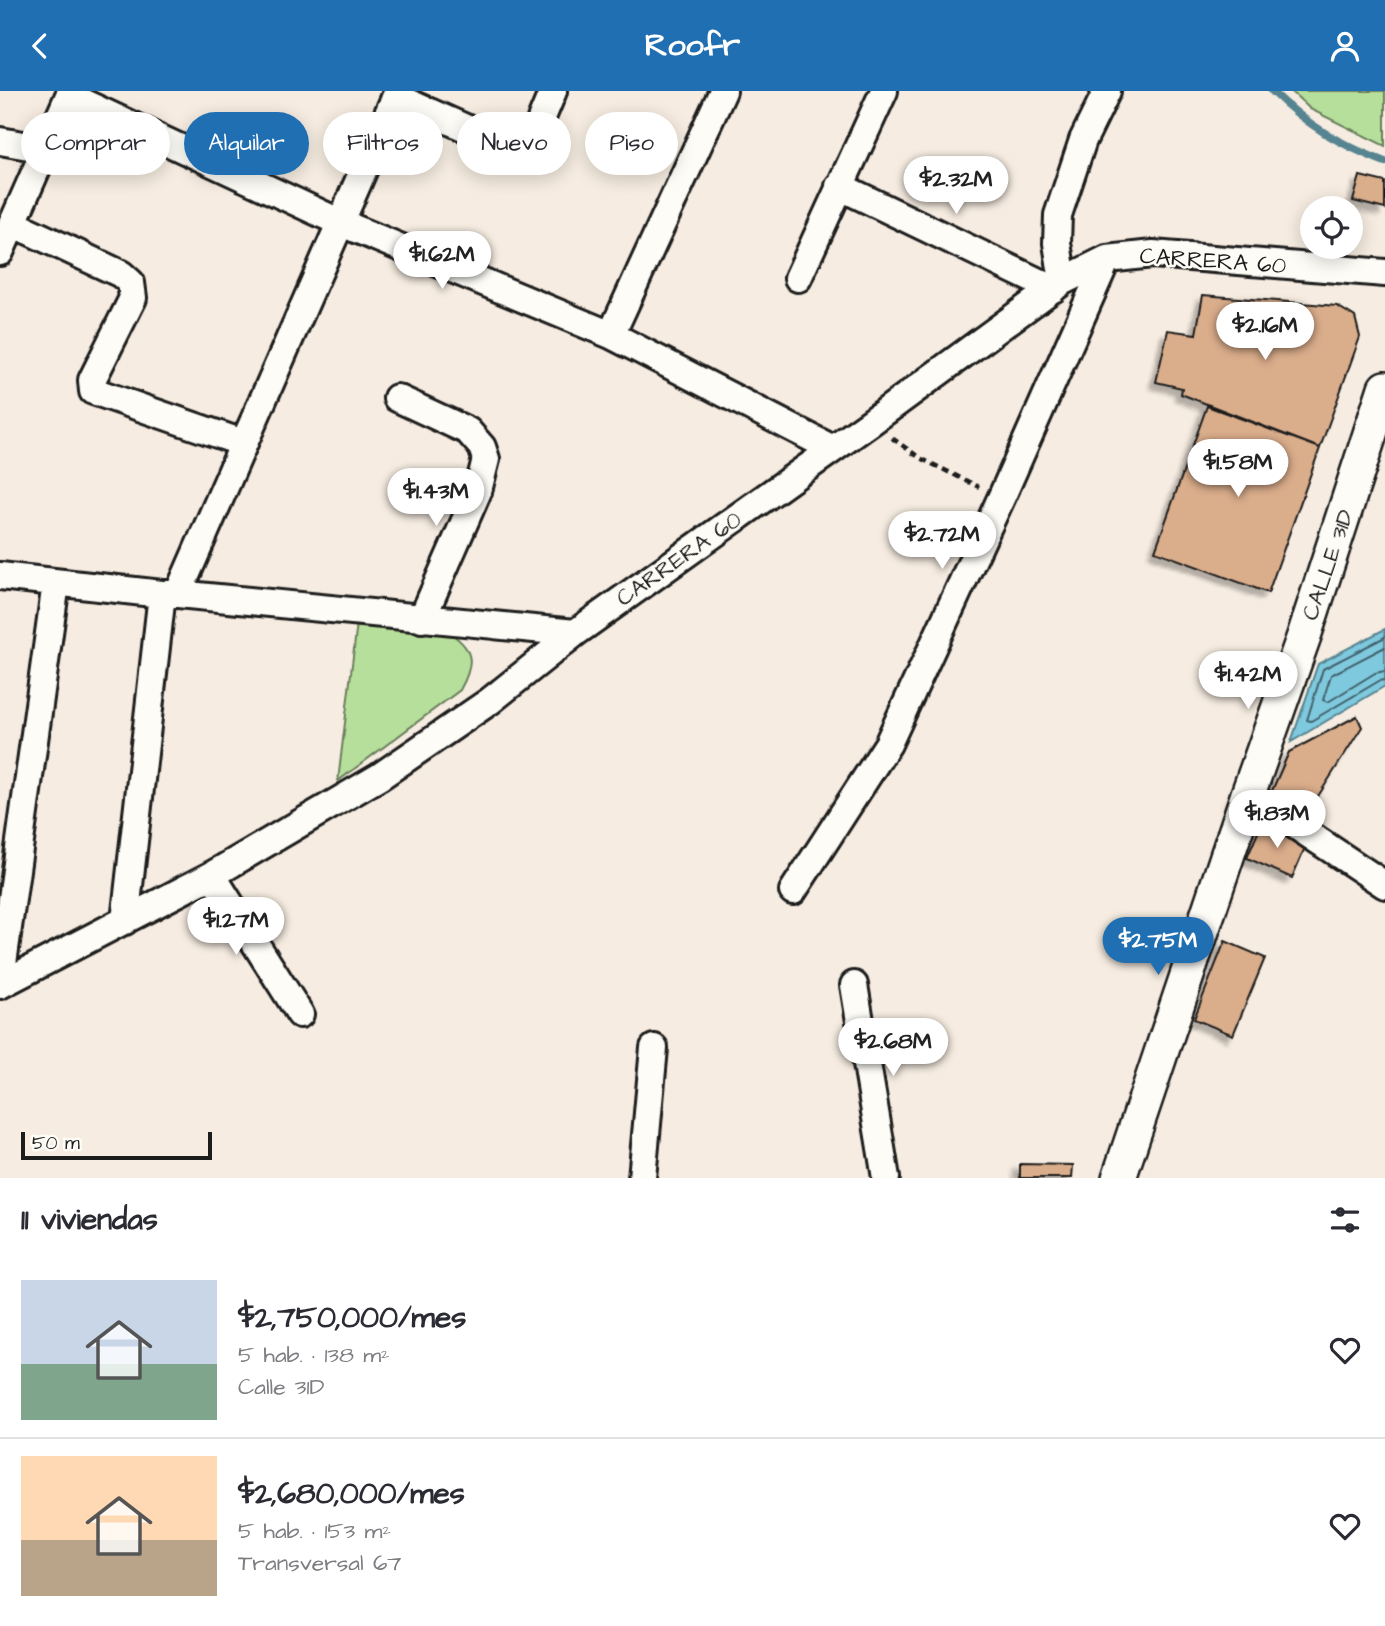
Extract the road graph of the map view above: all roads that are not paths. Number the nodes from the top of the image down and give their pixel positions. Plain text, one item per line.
1 (553, 91) edge
2 (723, 91) edge
3 (884, 91) edge
4 (1107, 91) edge
5 (70, 94) edge
6 (397, 94) edge
7 (62, 112) edge
8 (0, 141) edge
9 (21, 145) edge
10 (34, 175) edge
11 (839, 186) junction
12 (339, 222) junction
13 (12, 223) junction
14 (0, 252) edge
15 (1107, 259) junction
16 (1385, 273) edge
17 (798, 278) dead end
18 (1058, 285) junction
19 (611, 335) junction
20 (1385, 388) edge
21 (397, 398) dead end
22 (243, 443) junction
23 (833, 449) junction
24 (0, 576) edge
25 (56, 583) junction
26 (170, 594) junction
27 (422, 619) junction
28 (575, 633) junction
29 (1248, 794) junction
30 (212, 875) junction
31 (1385, 885) edge
32 (793, 891) dead end
33 (125, 921) junction
34 (0, 985) edge
35 (854, 985) dead end
36 (300, 1014) dead end
37 (654, 1048) dead end
38 (642, 1178) edge
39 (886, 1178) edge
40 (1119, 1178) edge

1 - 6 street
2 - 19 street
3 - 11 street
4 - 18 street
5 - 7 street
5 - 12 street
6 - 12 street
8 - 9 street
10 - 13 street
11 - 17 street
11 - 18 street
12 - 19 street
12 - 22 street
13 - 14 street
13 - 22 street
15 - 16 street, CARRERA 60
15 - 18 street, CARRERA 60
15 - 32 street
18 - 23 street, CARRERA 60
19 - 23 street
20 - 29 street, CALLE 31D
21 - 27 street
22 - 26 street
23 - 28 street, CARRERA 60
24 - 25 street
25 - 26 street
25 - 34 street
26 - 27 street
26 - 33 street
27 - 28 street
28 - 30 street, CARRERA 60
29 - 31 street
29 - 40 street, CALLE 31D
30 - 33 street, CARRERA 60
30 - 36 street
33 - 34 street, CARRERA 60
35 - 39 street
37 - 38 street

